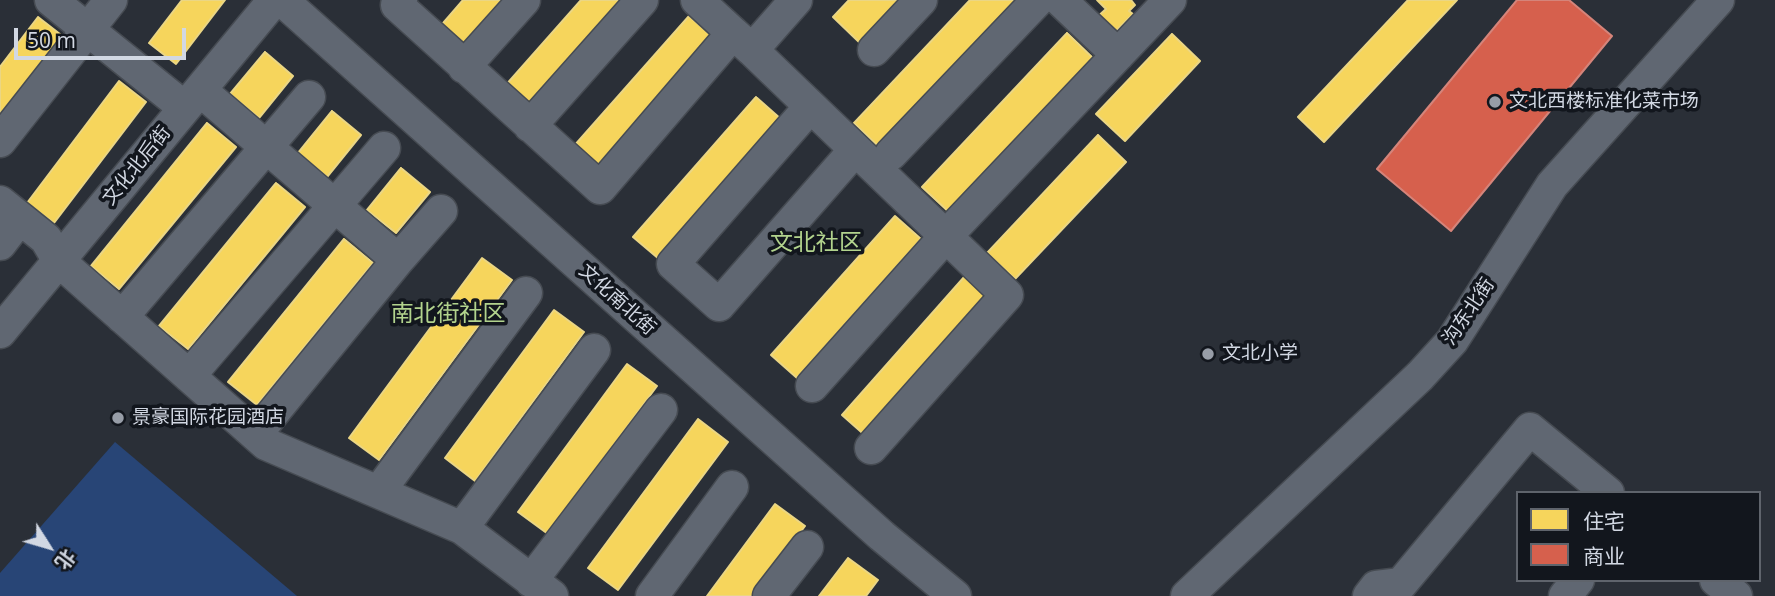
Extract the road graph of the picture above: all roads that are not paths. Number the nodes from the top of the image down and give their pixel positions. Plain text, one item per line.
1 (51, 0) edge
2 (111, 0) edge
3 (274, 0) edge
4 (282, 0) edge
5 (401, 0) edge
6 (524, 0) edge
7 (642, 0) edge
8 (697, 0) edge
9 (796, 0) edge
10 (921, 0) edge
11 (1038, 0) edge
12 (1060, 0) edge
13 (1170, 0) edge
14 (1718, 0) edge
15 (88, 29) junction
16 (742, 41) junction
17 (874, 50) dead end
18 (1118, 55) junction
19 (464, 67) junction
20 (309, 97) dead end
21 (192, 99) junction
22 (810, 107) junction
23 (530, 126) junction
24 (0, 141) edge
25 (268, 148) junction
26 (384, 148) dead end
27 (855, 150) junction
28 (891, 155) dead end
29 (333, 204) junction
30 (10, 210) edge
31 (441, 211) dead end
32 (946, 236) junction
33 (0, 244) edge
34 (398, 260) junction
35 (59, 261) junction
36 (526, 293) dead end
37 (122, 317) junction
38 (0, 332) edge
39 (594, 350) dead end
40 (189, 376) junction
41 (812, 386) dead end
42 (661, 410) dead end
43 (256, 434) junction
44 (871, 448) dead end
45 (733, 487) dead end
46 (380, 491) junction
47 (1606, 491) edge
48 (462, 528) junction
49 (807, 547) dead end
50 (1576, 582) edge
51 (1718, 582) edge
52 (541, 588) edge
53 (1409, 590) edge
54 (652, 596) edge
55 (769, 596) edge
56 (955, 596) edge
57 (1187, 596) edge
58 (1368, 596) edge
59 (1565, 596) edge
60 (1736, 596) edge

1 - 15 street
2 - 15 street
3 - 21 street, 文化北后街
4 - 56 street, 文化南北街
5 - 19 street
6 - 19 street
7 - 23 street
8 - 16 street
9 - 16 street
10 - 17 street
11 - 28 street
12 - 18 street
13 - 18 street
14 - 57 street, 沟东北街
15 - 21 street
15 - 24 street
16 - 22 street
16 - 23 street
18 - 32 street
19 - 23 street
20 - 25 street
21 - 25 street
21 - 35 street, 文化北后街
22 - 27 street
22 - 27 street
25 - 29 street
25 - 37 street
26 - 29 street
27 - 32 street
29 - 34 street
29 - 40 street
30 - 33 street
30 - 35 street
31 - 34 street
32 - 41 street
32 - 44 street
34 - 43 street
35 - 37 street
35 - 38 street, 文化北后街
36 - 46 street
37 - 40 street
39 - 48 street
40 - 43 street
42 - 52 street
43 - 46 street
45 - 54 street
46 - 48 street
47 - 53 street
48 - 52 street
49 - 55 street
50 - 59 street
51 - 60 street
53 - 58 street

